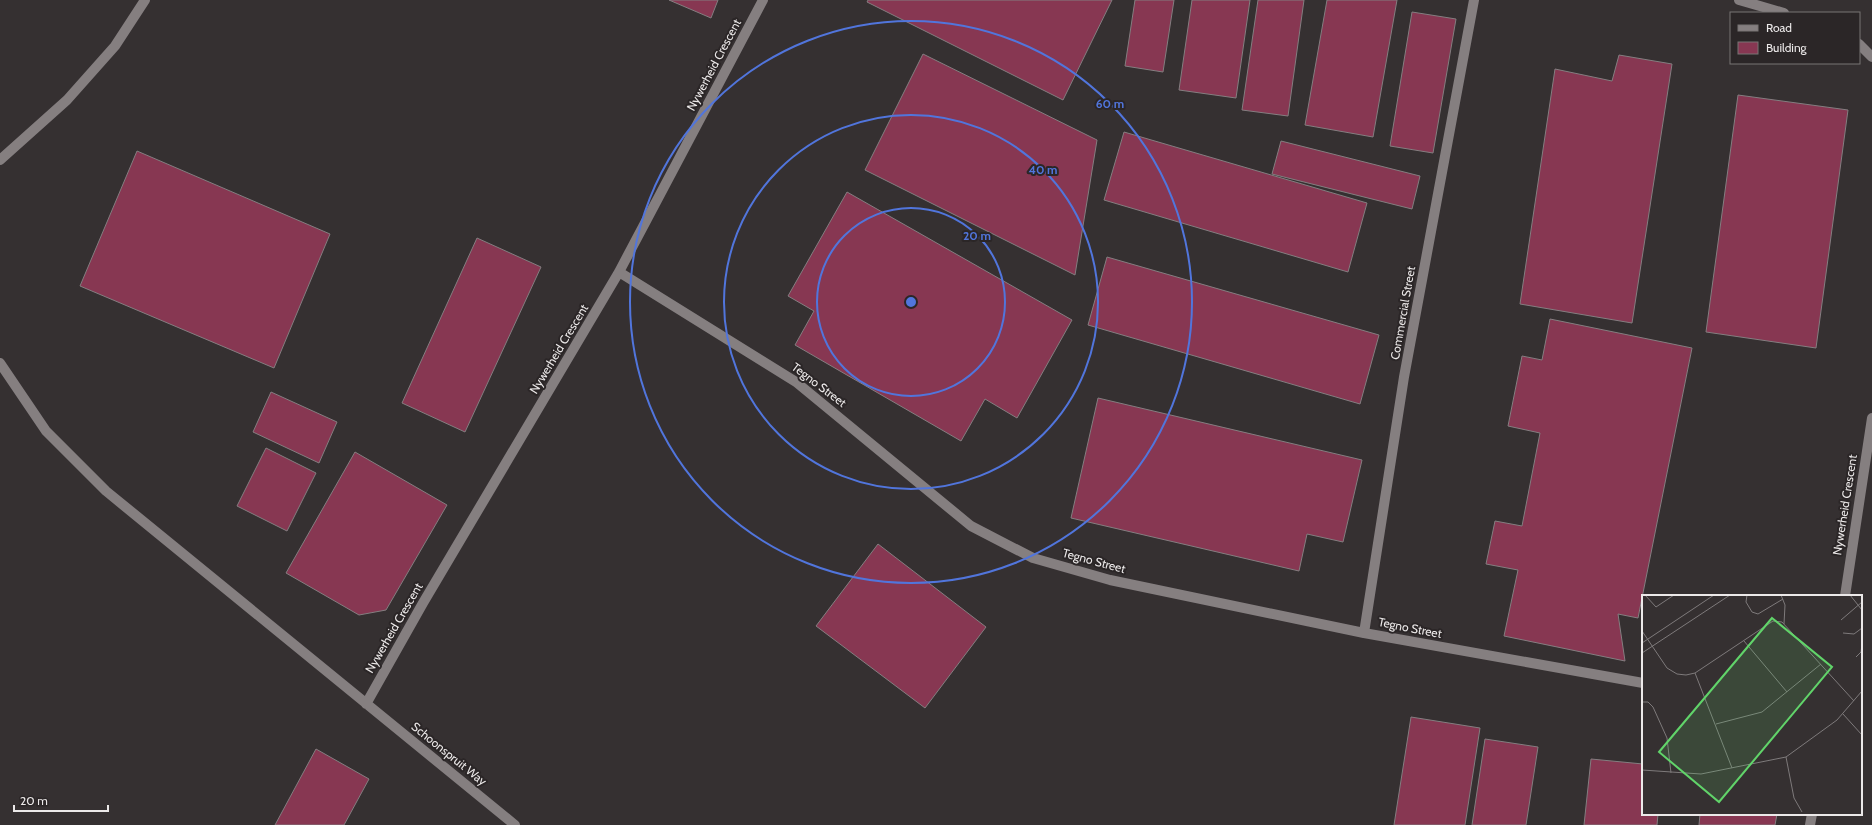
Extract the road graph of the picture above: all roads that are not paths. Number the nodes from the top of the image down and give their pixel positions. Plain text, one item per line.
1 (145, 0) edge
2 (763, 0) edge
3 (1474, 0) edge
4 (1739, 0) edge
5 (1781, 12) edge
6 (1860, 45) edge
7 (1872, 56) edge
8 (0, 160) edge
9 (619, 272) junction
10 (0, 363) edge
11 (1872, 418) edge
12 (1845, 595) edge
13 (1364, 633) junction
14 (1642, 684) edge
15 (366, 704) junction
16 (1812, 815) edge
17 (515, 825) edge
18 (1810, 825) edge

1 - 8 street
2 - 9 street, Nywerheid Crescent
3 - 13 street, Commercial Street
4 - 5 street
6 - 7 street
9 - 13 street, Tegno Street
9 - 15 street, Nywerheid Crescent
10 - 15 street, Schoonspruit Way
11 - 12 street, Nywerheid Crescent
13 - 14 street, Tegno Street
15 - 17 street, Schoonspruit Way
16 - 18 street

